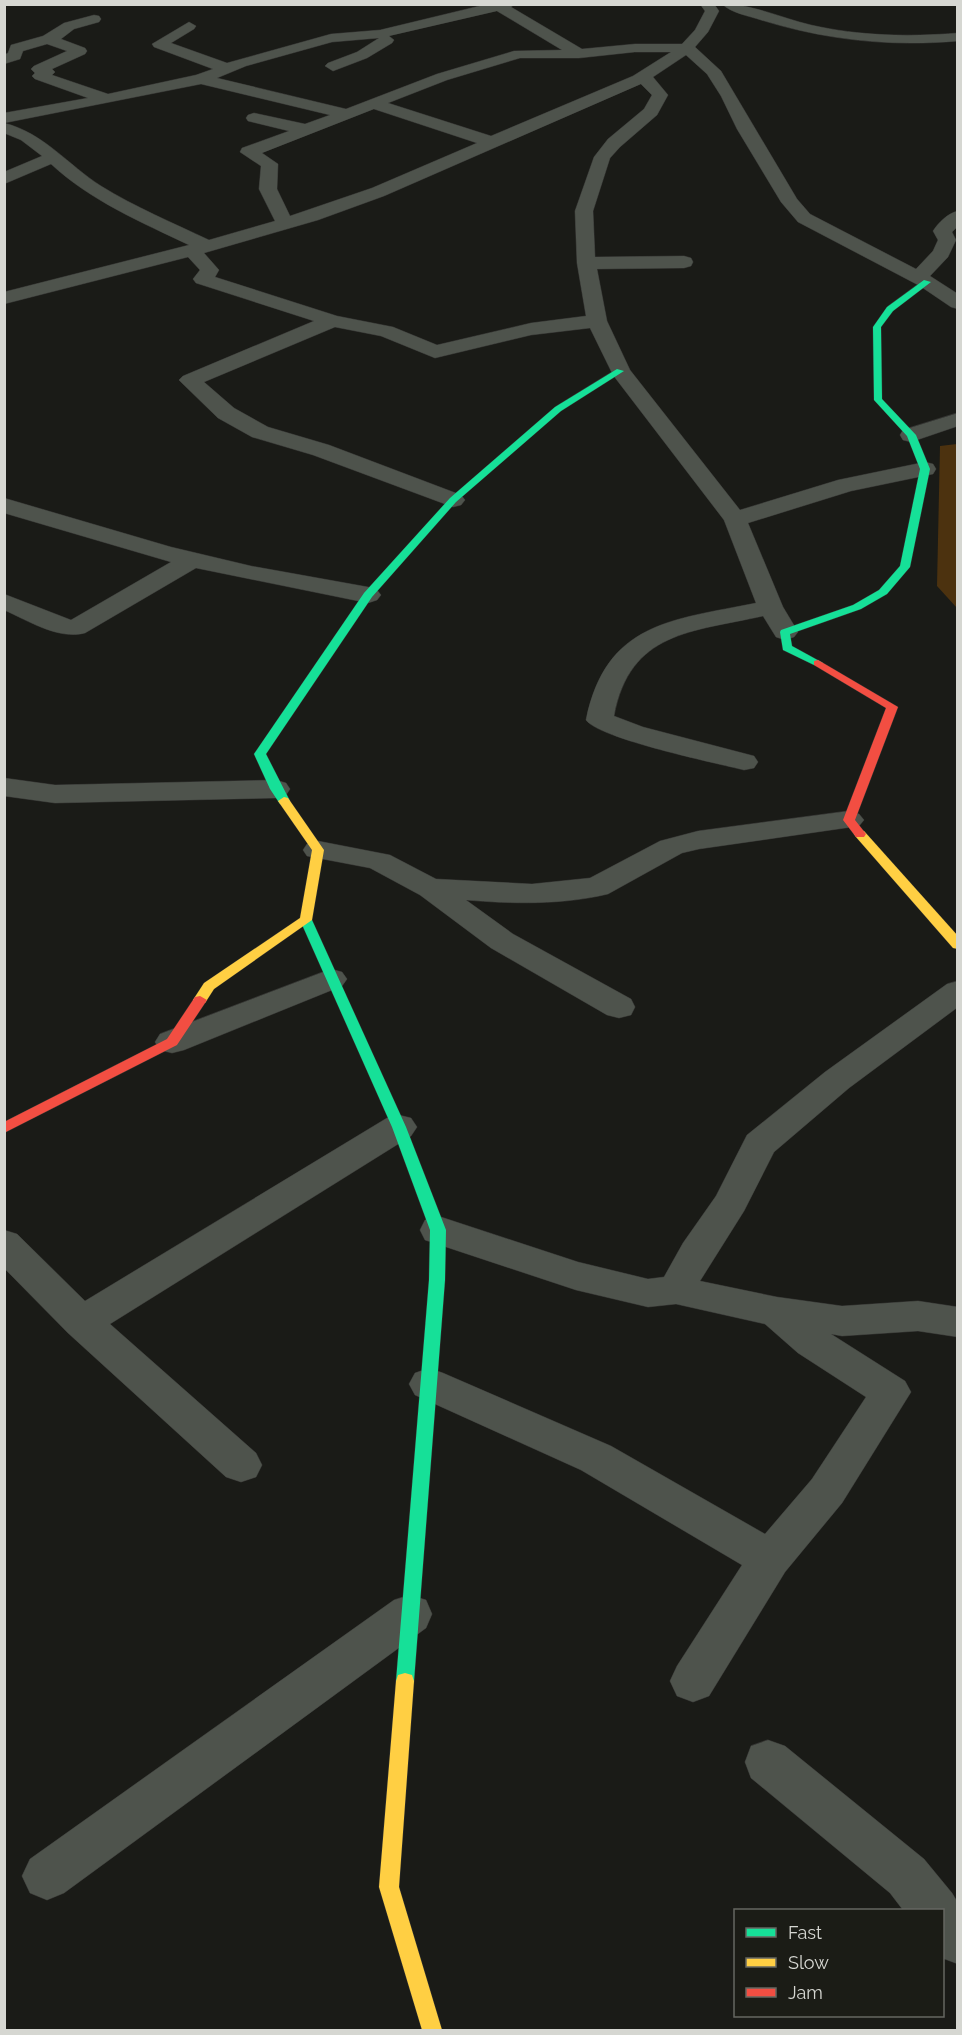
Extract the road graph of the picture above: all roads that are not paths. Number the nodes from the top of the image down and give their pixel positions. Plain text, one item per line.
1 (707, 4) edge
2 (729, 4) edge
3 (503, 5) edge
4 (75, 12) dead end
5 (189, 26) dead end
6 (380, 34) junction
7 (957, 37) edge
8 (48, 39) junction
9 (687, 48) junction
10 (579, 54) junction
11 (4, 60) edge
12 (333, 66) dead end
13 (226, 69) junction
14 (644, 76) junction
15 (201, 79) junction
16 (106, 99) junction
17 (374, 104) junction
18 (348, 114) junction
19 (4, 118) edge
20 (254, 118) dead end
21 (4, 128) edge
22 (304, 129) junction
23 (492, 142) junction
24 (52, 158) junction
25 (4, 180) edge
26 (957, 216) edge
27 (285, 224) junction
28 (199, 248) junction
29 (684, 262) dead end
30 (586, 263) junction
31 (923, 280) junction
32 (4, 298) edge
33 (957, 303) edge
34 (333, 321) junction
35 (597, 321) junction
36 (620, 371) junction
37 (957, 419) edge
38 (911, 435) junction
39 (925, 469) junction
40 (453, 500) junction
41 (4, 505) edge
42 (735, 519) junction
43 (193, 559) junction
44 (368, 595) junction
45 (4, 601) edge
46 (770, 607) junction
47 (785, 632) junction
48 (744, 762) dead end
49 (4, 787) edge
50 (276, 789) junction
51 (849, 820) junction
52 (318, 850) junction
53 (429, 888) junction
54 (306, 920) junction
55 (957, 945) edge
56 (331, 979) junction
57 (957, 991) edge
58 (619, 1008) dead end
59 (172, 1042) junction
60 (399, 1127) junction
61 (4, 1128) edge
62 (438, 1230) junction
63 (4, 1244) edge
64 (676, 1290) junction
65 (777, 1312) junction
66 (82, 1322) junction
67 (957, 1322) edge
68 (429, 1384) junction
69 (241, 1465) dead end
70 (770, 1559) junction
71 (410, 1614) junction
72 (693, 1680) dead end
73 (768, 1762) dead end
74 (46, 1876) dead end
75 (932, 1909) edge
76 (944, 1924) edge
77 (957, 1940) edge
78 (432, 2031) edge

1 - 9 street
2 - 7 street
3 - 6 street
3 - 10 street
4 - 8 street
5 - 13 street
6 - 12 street
6 - 13 street
8 - 11 street
8 - 16 street
9 - 10 street
9 - 14 street
9 - 31 street
10 - 17 street
13 - 15 street
14 - 23 street
14 - 30 street
15 - 16 street
15 - 18 street
16 - 19 street
17 - 18 street
17 - 23 street
18 - 22 street
20 - 22 street
21 - 24 street
22 - 27 street
23 - 27 street
24 - 25 street
24 - 28 street
26 - 31 street
27 - 28 street
28 - 32 street
28 - 34 street
29 - 30 street
30 - 35 street
31 - 33 street
31 - 38 street
34 - 35 street
34 - 40 street
35 - 36 street
36 - 40 street
36 - 42 street
37 - 38 street
38 - 39 street
39 - 42 street
39 - 47 street
40 - 44 street
41 - 43 street
42 - 46 street
43 - 44 street
43 - 45 street
44 - 50 street
46 - 47 street
46 - 48 street
47 - 51 street
49 - 50 street
50 - 52 street
51 - 53 street
51 - 55 street
52 - 53 street
52 - 54 street
53 - 58 street
54 - 56 street
54 - 59 street
56 - 59 street
56 - 60 street
57 - 64 street
59 - 61 street
60 - 62 street
60 - 66 street
62 - 64 street
62 - 68 street
63 - 66 street
64 - 65 street
65 - 67 street
65 - 70 street
66 - 69 street
68 - 70 street
68 - 71 street
70 - 72 street
71 - 74 street
71 - 78 street
73 - 75 street
76 - 77 street

